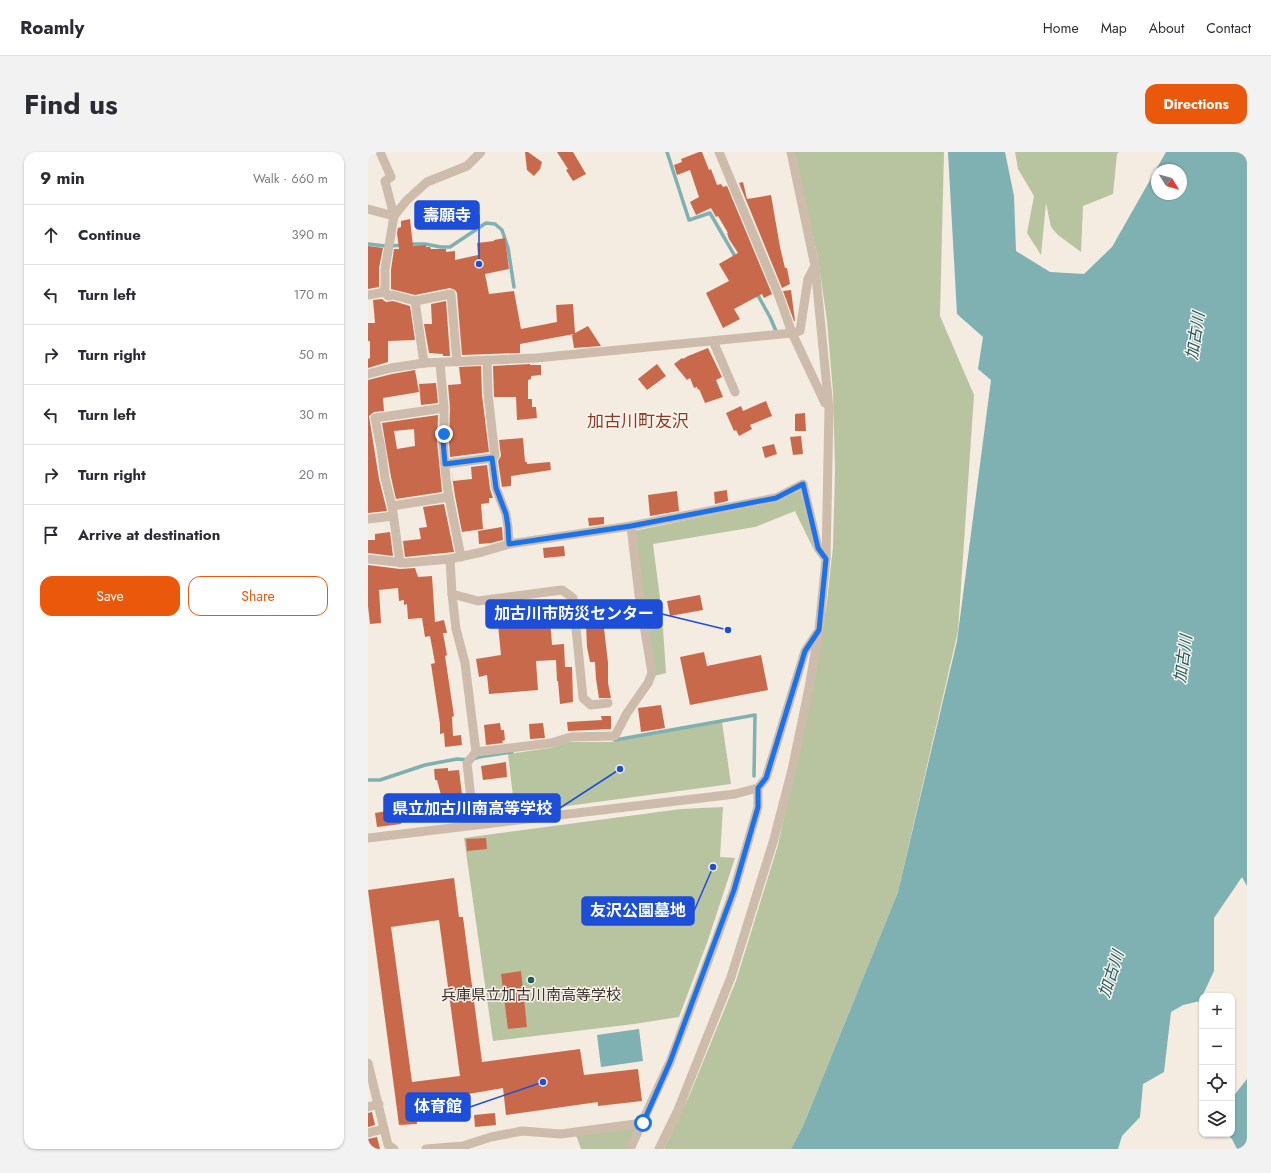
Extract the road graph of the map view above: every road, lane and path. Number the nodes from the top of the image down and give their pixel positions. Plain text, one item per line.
1 (380, 152) edge
2 (481, 152) edge
3 (719, 152) edge
4 (790, 152) edge
5 (368, 209) edge
6 (394, 216) junction
7 (815, 266) junction
8 (385, 292) junction
9 (368, 295) edge
10 (415, 301) junction
11 (792, 333) junction
12 (713, 341) junction
13 (487, 360) junction
14 (440, 362) junction
15 (457, 362) junction
16 (424, 364) junction
17 (368, 374) edge
18 (735, 392) dead end
19 (444, 408) junction
20 (829, 409) junction
21 (378, 432) junction
22 (368, 434) edge
23 (492, 458) junction
24 (445, 464) junction
25 (449, 497) junction
26 (392, 506) junction
27 (393, 516) junction
28 (368, 519) edge
29 (631, 526) junction
30 (509, 544) junction
31 (461, 557) junction
32 (368, 559) edge
33 (450, 559) junction
34 (826, 559) junction
35 (400, 562) junction
36 (452, 594) junction
37 (819, 630) junction
38 (608, 703) dead end
39 (476, 752) junction
40 (758, 788) junction
41 (474, 824) junction
42 (368, 838) edge
43 (368, 1063) edge
44 (379, 1104) junction
45 (368, 1107) edge
46 (643, 1123) junction
47 (384, 1129) junction
48 (368, 1133) edge
49 (464, 1147) edge
50 (394, 1149) edge
51 (426, 1149) edge
52 (630, 1149) edge
53 (659, 1149) edge

1 - 6 street
2 - 6 street
3 - 11 street
4 - 7 street
5 - 6 street
6 - 8 street
7 - 11 street
7 - 20 street
8 - 9 street
8 - 10 street
10 - 15 street
10 - 16 street
11 - 12 street
11 - 20 street
12 - 13 street
12 - 18 street
13 - 15 street
13 - 23 street
14 - 15 street
14 - 16 street
14 - 19 street
16 - 17 street
19 - 21 street
19 - 24 street
20 - 34 street
21 - 22 street
21 - 26 street
23 - 24 street
23 - 30 street
24 - 25 street
25 - 26 street
25 - 31 street
26 - 27 street
27 - 28 street
27 - 35 street
29 - 30 street
29 - 34 street
29 - 39 street
30 - 31 street
31 - 33 street
32 - 35 street
33 - 35 street
33 - 36 street
34 - 37 street
36 - 38 street
36 - 39 street
37 - 40 street
37 - 53 street
39 - 41 street
40 - 41 street
40 - 46 street
41 - 42 street
43 - 44 street
44 - 45 street
44 - 47 street
46 - 49 street
46 - 52 street
47 - 48 street
47 - 50 street
49 - 51 street

